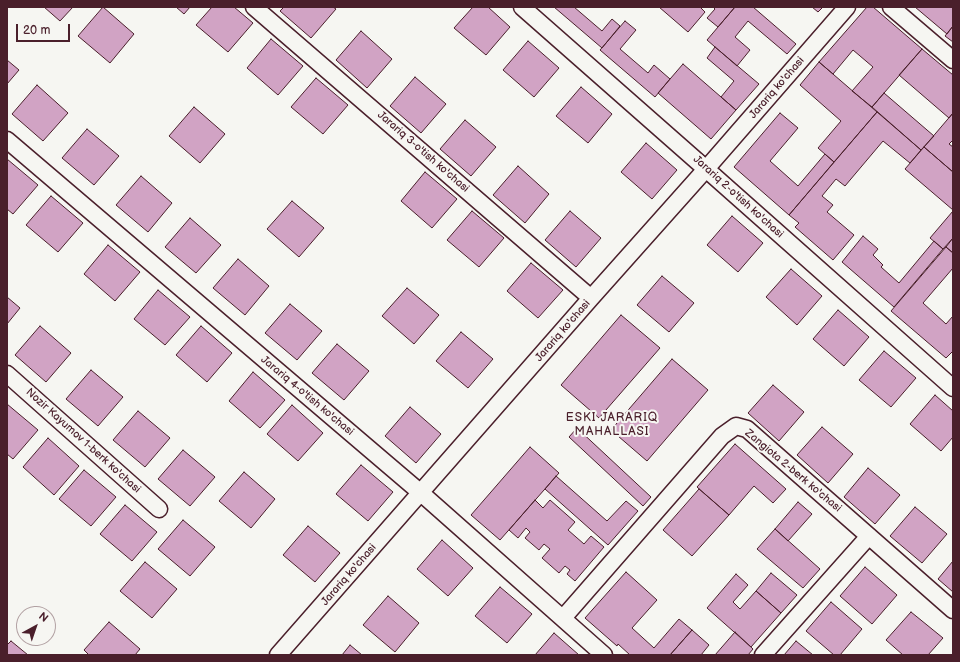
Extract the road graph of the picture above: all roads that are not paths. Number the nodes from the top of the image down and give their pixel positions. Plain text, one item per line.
1 (254, 7) edge
2 (522, 7) edge
3 (847, 7) edge
4 (891, 7) edge
5 (953, 60) edge
6 (7, 140) edge
7 (706, 169) junction
8 (591, 298) junction
9 (7, 374) edge
10 (953, 388) edge
11 (421, 493) junction
12 (159, 509) dead end
13 (869, 536) junction
14 (953, 610) edge
15 (563, 618) junction
16 (278, 655) edge
17 (604, 655) edge
18 (763, 655) edge

1 - 8 street, Jarariq 3-o'tish ko'chasi
2 - 7 street, Jarariq 2-o'tish ko'chasi
3 - 7 street, Jarariq ko'chasi
4 - 5 street
6 - 11 street, Jarariq 4-o'tish ko'chasi
7 - 8 street, Jarariq ko'chasi
7 - 10 street, Jarariq 2-o'tish ko'chasi
8 - 11 street, Jarariq ko'chasi
9 - 12 street, Nozir Kayumov 1-berk ko'chasi
11 - 15 street, Jarariq 4-o'tish ko'chasi
11 - 16 street, Jarariq ko'chasi
13 - 14 street, Zangiota 2-berk ko'chasi
13 - 15 street, Zangiota 2-berk ko'chasi
13 - 18 street
15 - 17 street, Jarariq 4-o'tish ko'chasi

